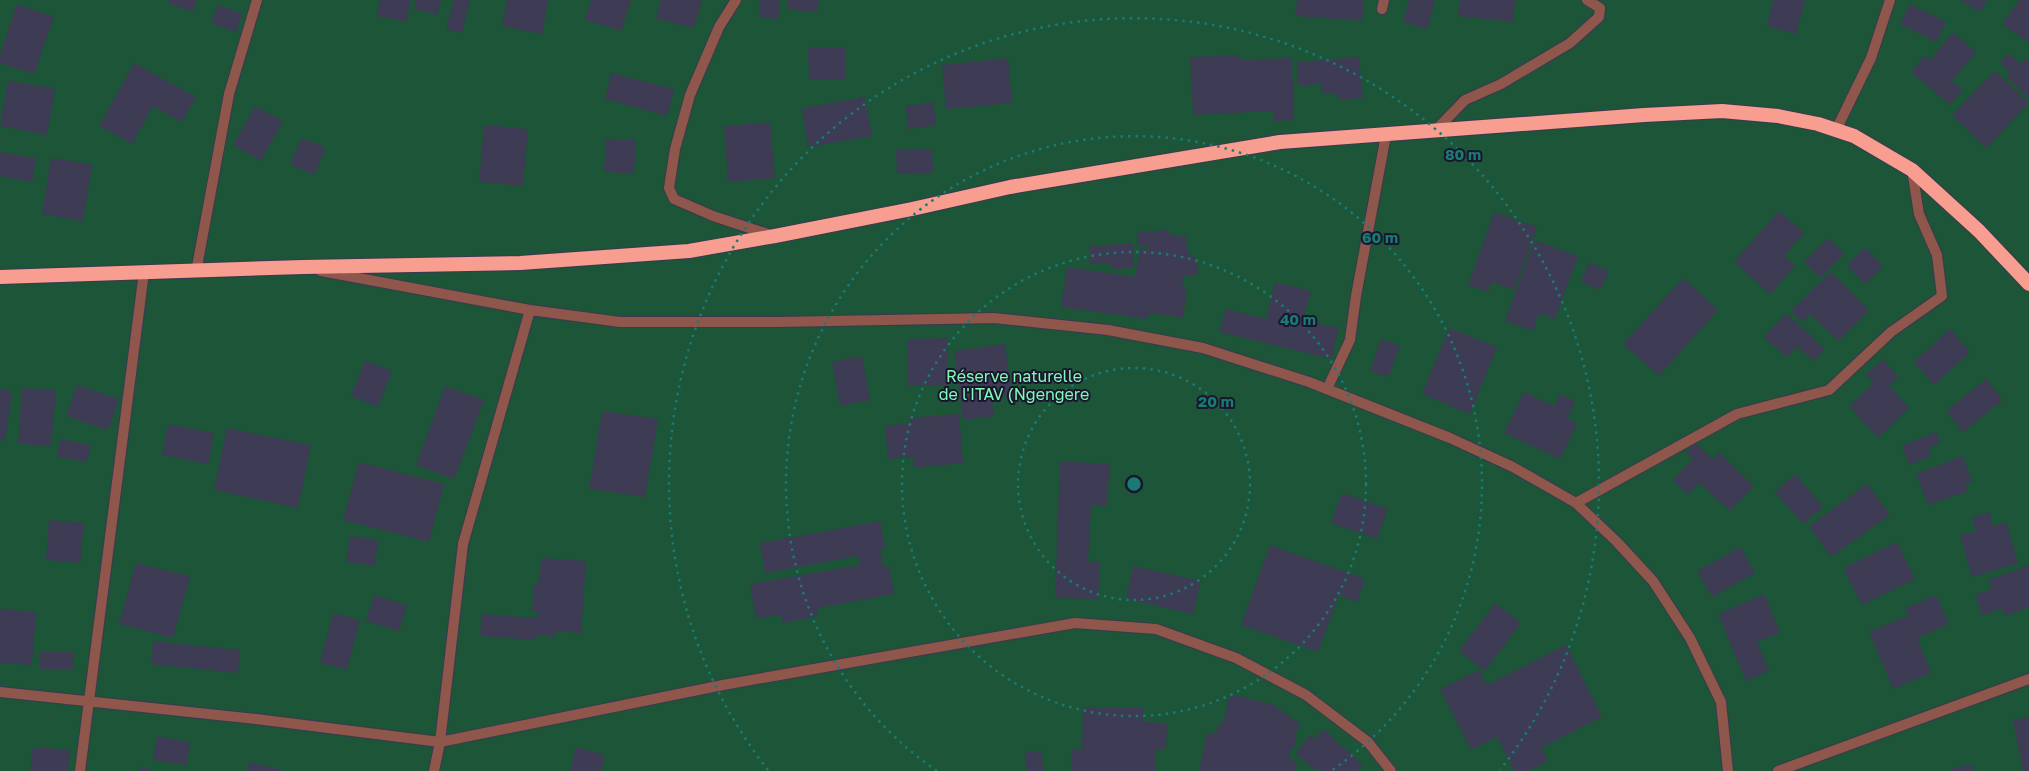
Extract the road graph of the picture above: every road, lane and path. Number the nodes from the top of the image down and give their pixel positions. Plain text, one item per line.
1 (257, 0) edge
2 (736, 0) edge
3 (1587, 0) edge
4 (1890, 0) edge
5 (1836, 130) junction
6 (1434, 132) junction
7 (1386, 135) junction
8 (1912, 170) junction
9 (775, 236) junction
10 (303, 267) junction
11 (144, 272) junction
12 (196, 272) junction
13 (0, 277) edge
14 (2029, 284) edge
15 (530, 310) junction
16 (1327, 389) junction
17 (1576, 504) junction
18 (2029, 679) edge
19 (0, 692) edge
20 (90, 702) junction
21 (440, 742) junction
22 (80, 771) edge
23 (434, 771) edge
24 (1392, 771) edge
25 (1728, 771) edge
26 (1778, 771) edge

1 - 12 street
2 - 9 street
3 - 6 street
4 - 5 street
5 - 6 highway
5 - 8 highway
6 - 7 highway
7 - 9 highway
7 - 16 street
8 - 14 highway
8 - 17 street
9 - 10 highway
10 - 12 highway
10 - 15 street
11 - 12 highway
11 - 13 highway
11 - 20 street
15 - 16 street
15 - 21 street
16 - 17 street
17 - 25 street
18 - 26 street
19 - 20 street
20 - 21 street
20 - 22 street
21 - 23 street
21 - 24 street

